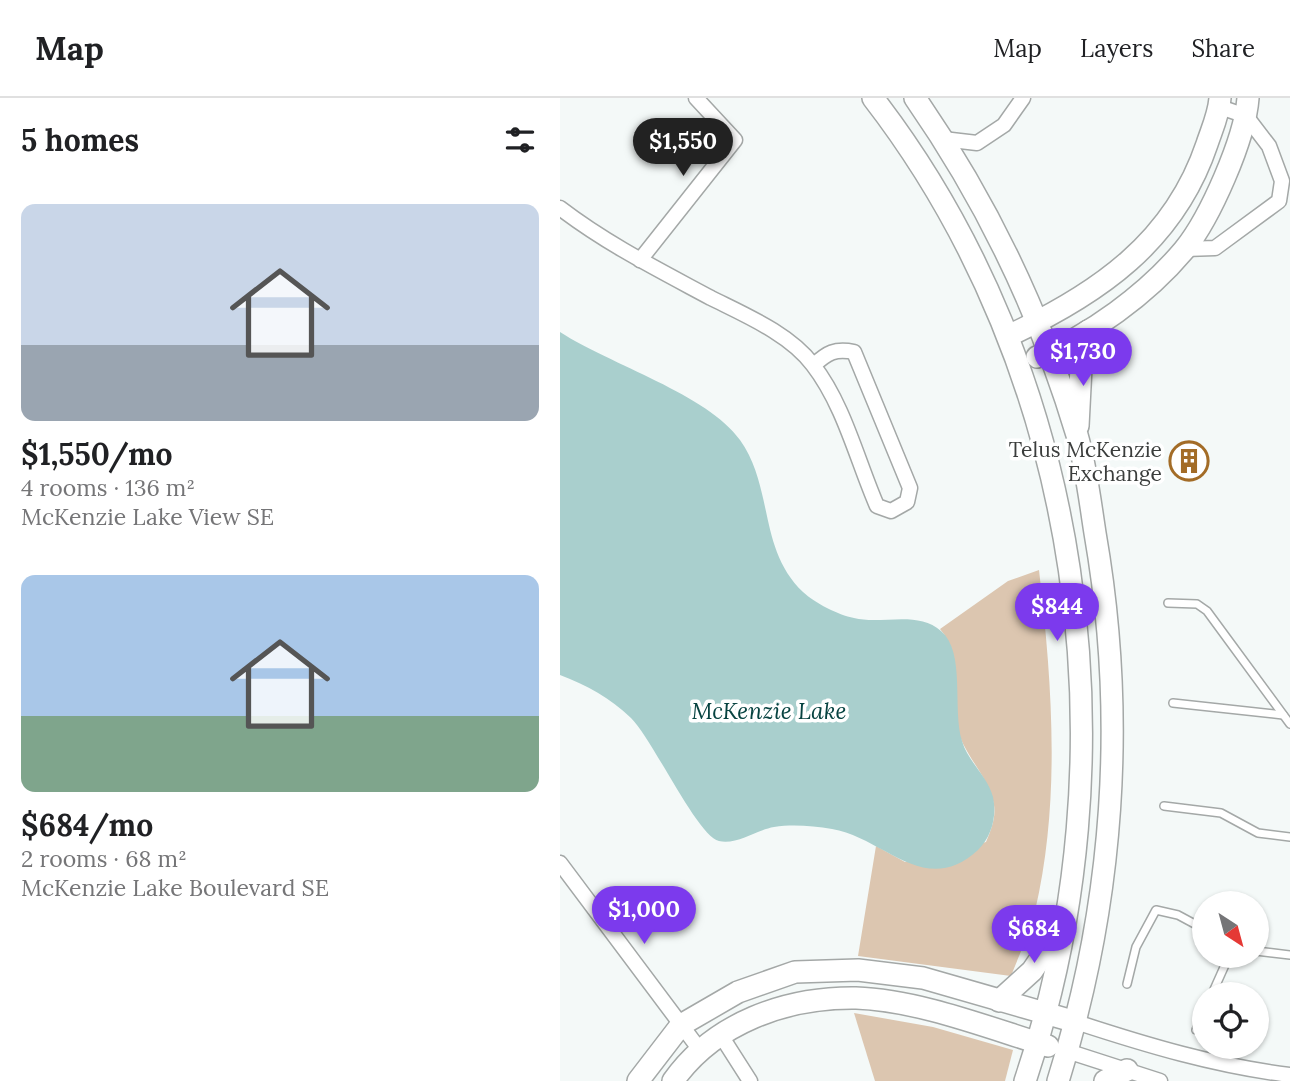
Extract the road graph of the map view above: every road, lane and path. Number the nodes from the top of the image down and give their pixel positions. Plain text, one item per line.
1 (696, 98) edge
2 (873, 98) edge
3 (915, 98) edge
4 (1023, 98) edge
5 (1220, 103) edge
6 (1247, 107) edge
7 (943, 139) junction
8 (560, 208) edge
9 (1185, 249) junction
10 (640, 260) junction
11 (1037, 323) junction
12 (1088, 331) junction
13 (1008, 336) junction
14 (1048, 353) junction
15 (814, 365) junction
16 (1019, 365) junction
17 (1077, 437) junction
18 (1168, 603) dead end
19 (1173, 703) dead end
20 (1283, 715) junction
21 (1290, 724) edge
22 (1164, 806) dead end
23 (1290, 837) edge
24 (560, 863) edge
25 (1192, 923) edge
26 (1063, 926) junction
27 (1269, 953) edge
28 (1290, 955) edge
29 (1127, 984) dead end
30 (999, 1001) junction
31 (1045, 1012) junction
32 (1076, 1022) junction
33 (681, 1025) junction
34 (720, 1034) junction
35 (1037, 1042) junction
36 (699, 1050) junction
37 (1067, 1051) junction
38 (1127, 1070) junction
39 (1290, 1075) edge
40 (680, 1078) edge
41 (638, 1081) edge
42 (750, 1081) edge
43 (1025, 1081) edge
44 (1058, 1081) edge
45 (1105, 1081) edge
46 (1160, 1081) edge

1 - 10 street
2 - 13 main road
3 - 7 main road
4 - 7 street
5 - 6 street
5 - 11 main road
6 - 9 main road
6 - 9 street
7 - 11 main road
8 - 10 street
9 - 12 main road
10 - 15 street
11 - 13 main road
11 - 14 main road
12 - 14 main road
12 - 17 main road
13 - 16 main road
14 - 16 main road
14 - 17 main road
15 - 15 street
16 - 26 main road
17 - 32 main road
18 - 20 lane
19 - 20 lane
20 - 21 lane
22 - 23 lane
24 - 33 street
25 - 29 lane
26 - 30 main road
26 - 31 main road
27 - 28 lane
30 - 31 main road
30 - 33 main road
31 - 32 main road
31 - 35 main road
32 - 37 main road
32 - 39 street
33 - 36 street
33 - 41 main road
34 - 35 main road
34 - 36 main road
34 - 42 street
35 - 37 main road
35 - 43 main road
36 - 40 main road
37 - 38 street
37 - 44 main road
38 - 45 main road
38 - 46 street

